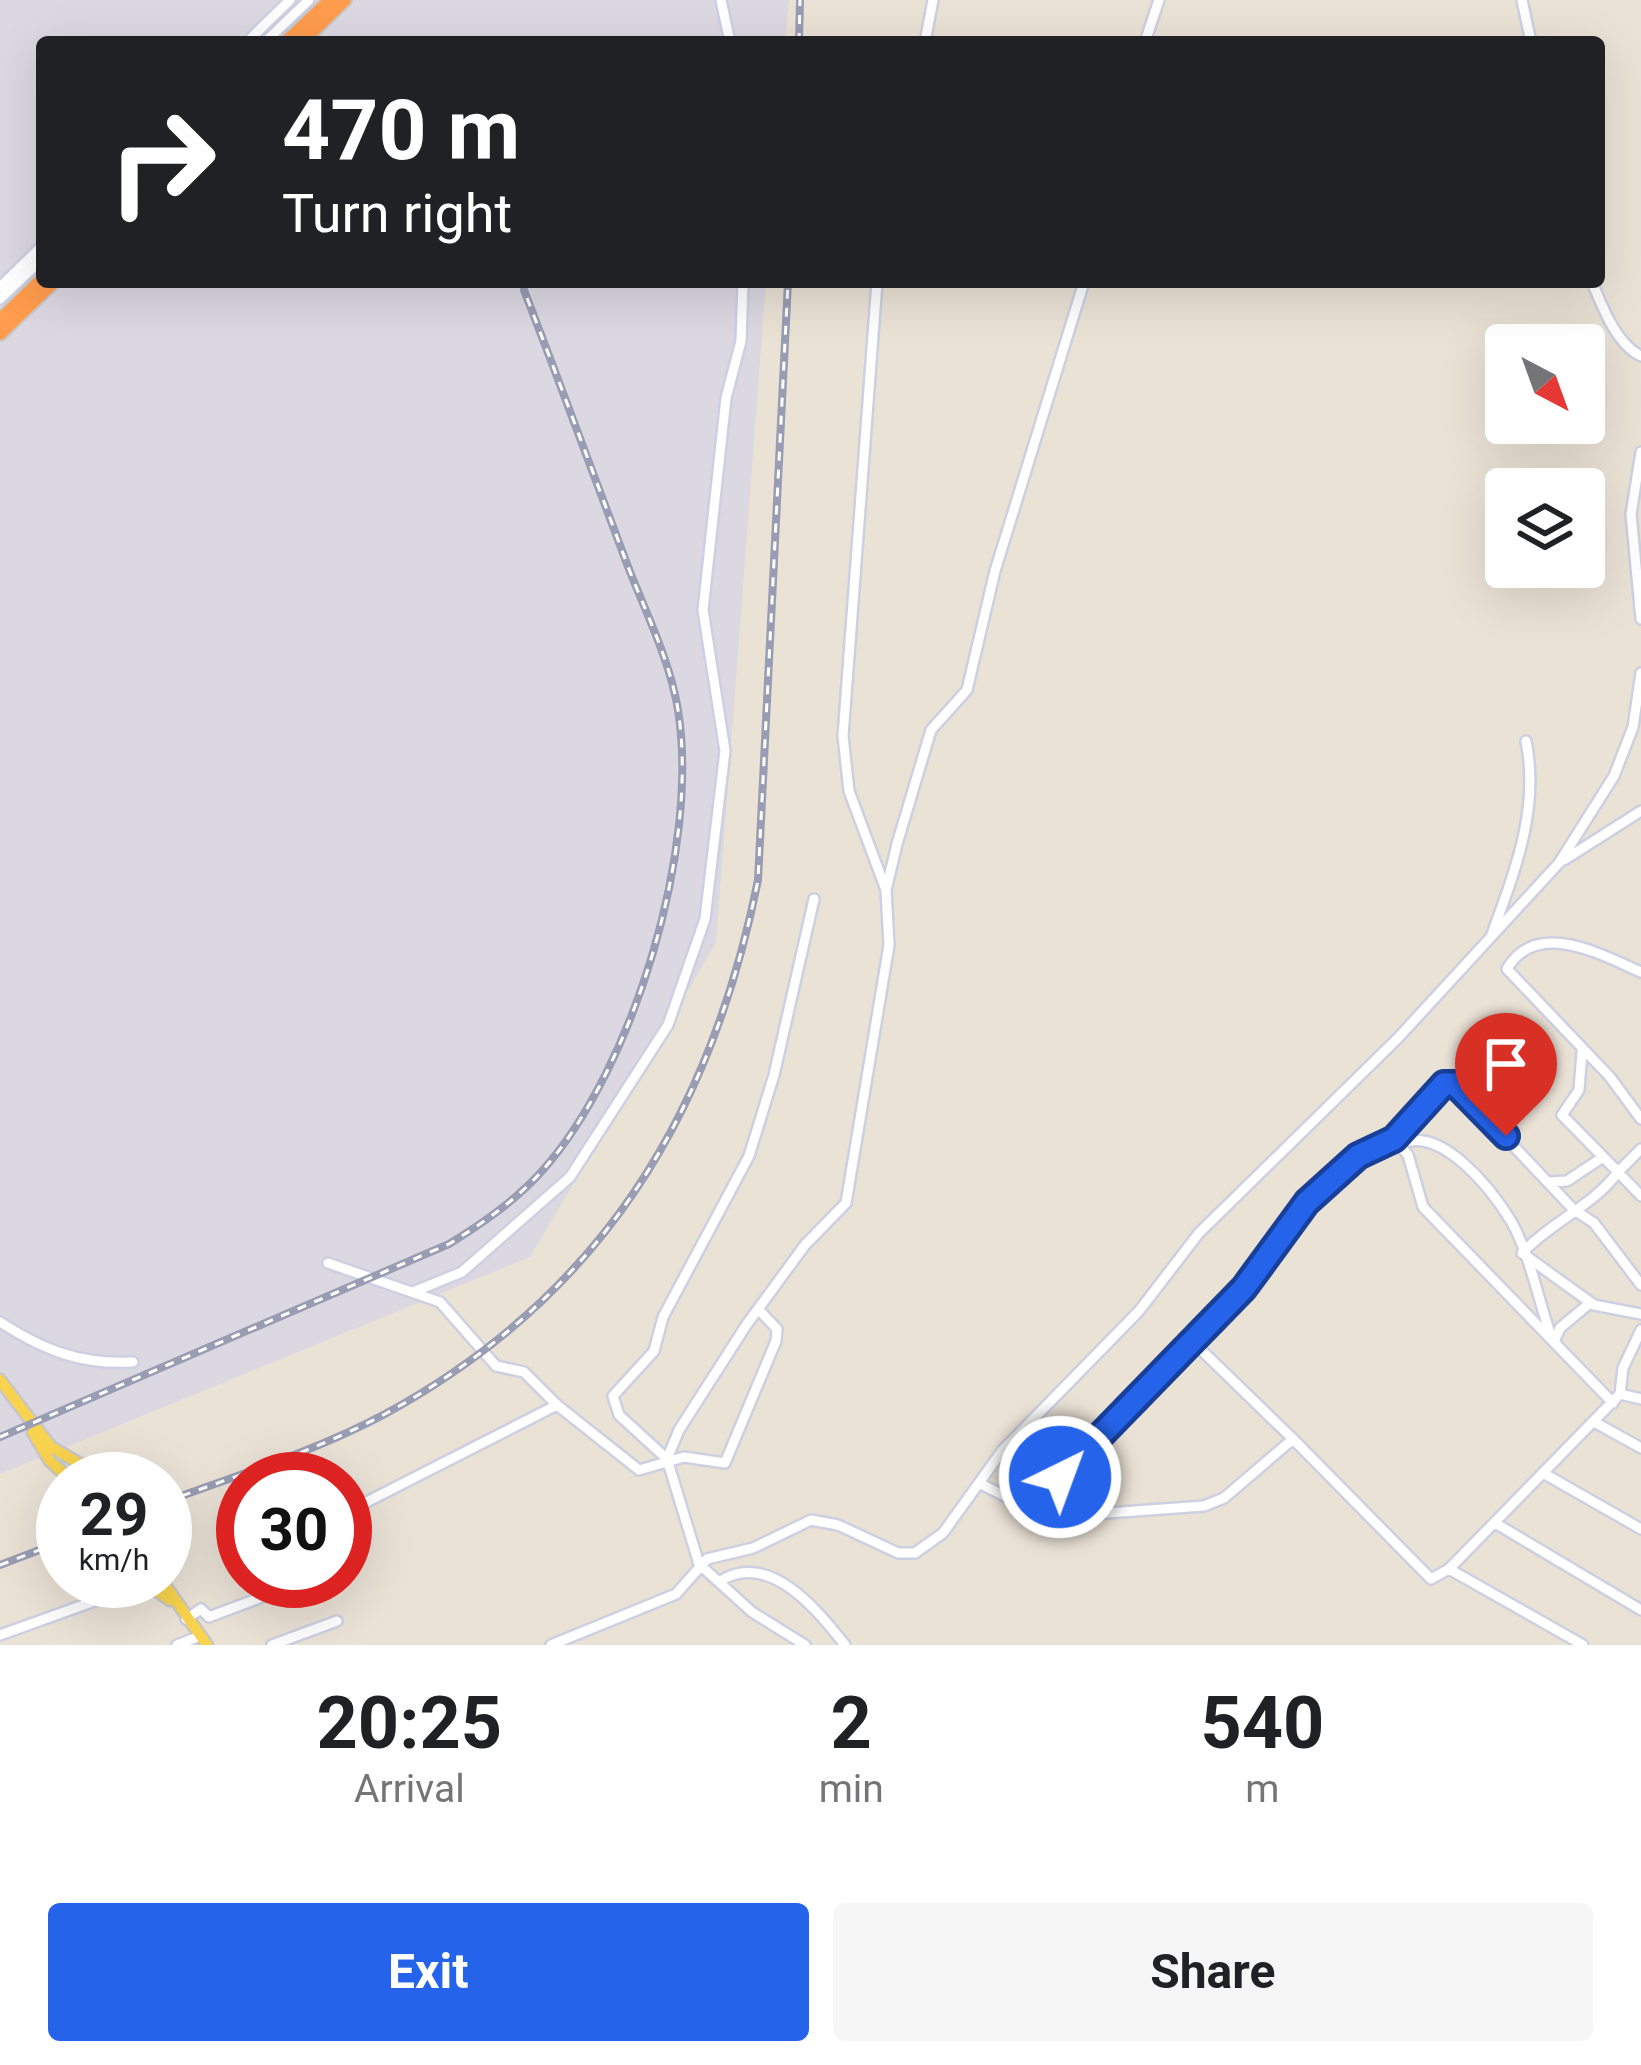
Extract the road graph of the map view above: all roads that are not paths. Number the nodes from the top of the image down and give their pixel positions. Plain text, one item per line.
1 (290, 0) edge
2 (309, 0) edge
3 (330, 0) edge
4 (345, 0) edge
5 (721, 0) edge
6 (934, 0) edge
7 (1159, 0) edge
8 (1522, 0) edge
9 (253, 36) edge
10 (271, 36) edge
11 (292, 36) edge
12 (308, 36) edge
13 (729, 36) edge
14 (926, 36) edge
15 (1147, 36) edge
16 (1531, 36) edge
17 (36, 252) edge
18 (36, 265) edge
19 (36, 285) edge
20 (0, 287) edge
21 (48, 288) edge
22 (743, 288) edge
23 (877, 288) edge
24 (1082, 288) edge
25 (1594, 288) edge
26 (0, 299) edge
27 (0, 320) edge
28 (0, 334) edge
29 (1641, 356) edge
30 (1641, 452) edge
31 (1641, 620) edge
32 (1641, 673) edge
33 (1526, 741) dead end
34 (1641, 811) edge
35 (1559, 863) junction
36 (886, 890) junction
37 (814, 898) dead end
38 (1489, 942) junction
39 (1641, 972) edge
40 (1582, 1052) junction
41 (1641, 1119) edge
42 (1398, 1141) junction
43 (1641, 1149) edge
44 (1603, 1157) junction
45 (1618, 1172) junction
46 (1547, 1181) junction
47 (1641, 1196) edge
48 (1573, 1209) junction
49 (1522, 1253) junction
50 (328, 1263) dead end
51 (1641, 1285) edge
52 (413, 1292) junction
53 (1590, 1303) junction
54 (760, 1311) junction
55 (1641, 1314) edge
56 (0, 1322) edge
57 (1641, 1330) edge
58 (1192, 1341) junction
59 (1553, 1344) junction
60 (133, 1362) dead end
61 (0, 1380) edge
62 (1616, 1398) junction
63 (1641, 1399) edge
64 (557, 1405) junction
65 (29, 1421) junction
66 (1596, 1424) junction
67 (1292, 1439) junction
68 (1641, 1448) edge
69 (44, 1452) edge
70 (59, 1452) edge
71 (668, 1459) junction
72 (1543, 1473) junction
73 (982, 1485) junction
74 (372, 1499) edge
75 (1034, 1511) junction
76 (1495, 1523) junction
77 (1641, 1529) edge
78 (698, 1564) junction
79 (1449, 1569) junction
80 (720, 1581) junction
81 (75, 1608) edge
82 (177, 1608) edge
83 (233, 1608) edge
84 (1641, 1610) edge
85 (186, 1619) junction
86 (337, 1621) dead end
87 (0, 1635) edge
88 (204, 1641) edge
89 (177, 1645) edge
90 (272, 1645) edge
91 (550, 1645) edge
92 (805, 1645) edge
93 (845, 1645) edge
94 (1582, 1645) edge

1 - 9 street
2 - 10 street
3 - 11 highway
4 - 12 highway
5 - 13 street
6 - 14 street
7 - 15 street
8 - 16 street
17 - 20 street
18 - 26 street
19 - 27 highway
21 - 28 highway
22 - 52 street
23 - 36 street
24 - 36 street
25 - 29 street
30 - 31 street
32 - 35 street
33 - 38 street
34 - 35 street
35 - 38 street
36 - 54 street
37 - 71 street
38 - 73 street
39 - 40 street
40 - 41 street
40 - 44 street
42 - 46 street
42 - 49 street
42 - 58 street
42 - 59 street
43 - 45 street
44 - 45 street
44 - 46 street
45 - 47 street
45 - 48 street
46 - 48 street
48 - 49 street
48 - 51 street
49 - 53 street
49 - 59 street
50 - 52 street
52 - 64 street
53 - 55 street
53 - 59 street
54 - 71 street
54 - 71 street
56 - 60 street
57 - 62 street
58 - 67 street
58 - 75 street
59 - 62 street
61 - 65 main road
62 - 63 street
62 - 66 street
64 - 71 street
64 - 74 street
65 - 69 main road
65 - 70 main road
66 - 68 street
66 - 72 street
67 - 75 street
67 - 79 street
71 - 78 street
72 - 76 street
72 - 77 street
73 - 75 street
73 - 78 street
76 - 79 street
76 - 84 street
78 - 80 street
78 - 91 street
79 - 94 street
80 - 92 street
80 - 93 street
81 - 87 street
82 - 85 main road
83 - 85 street
85 - 88 main road
86 - 90 street
88 - 89 street

